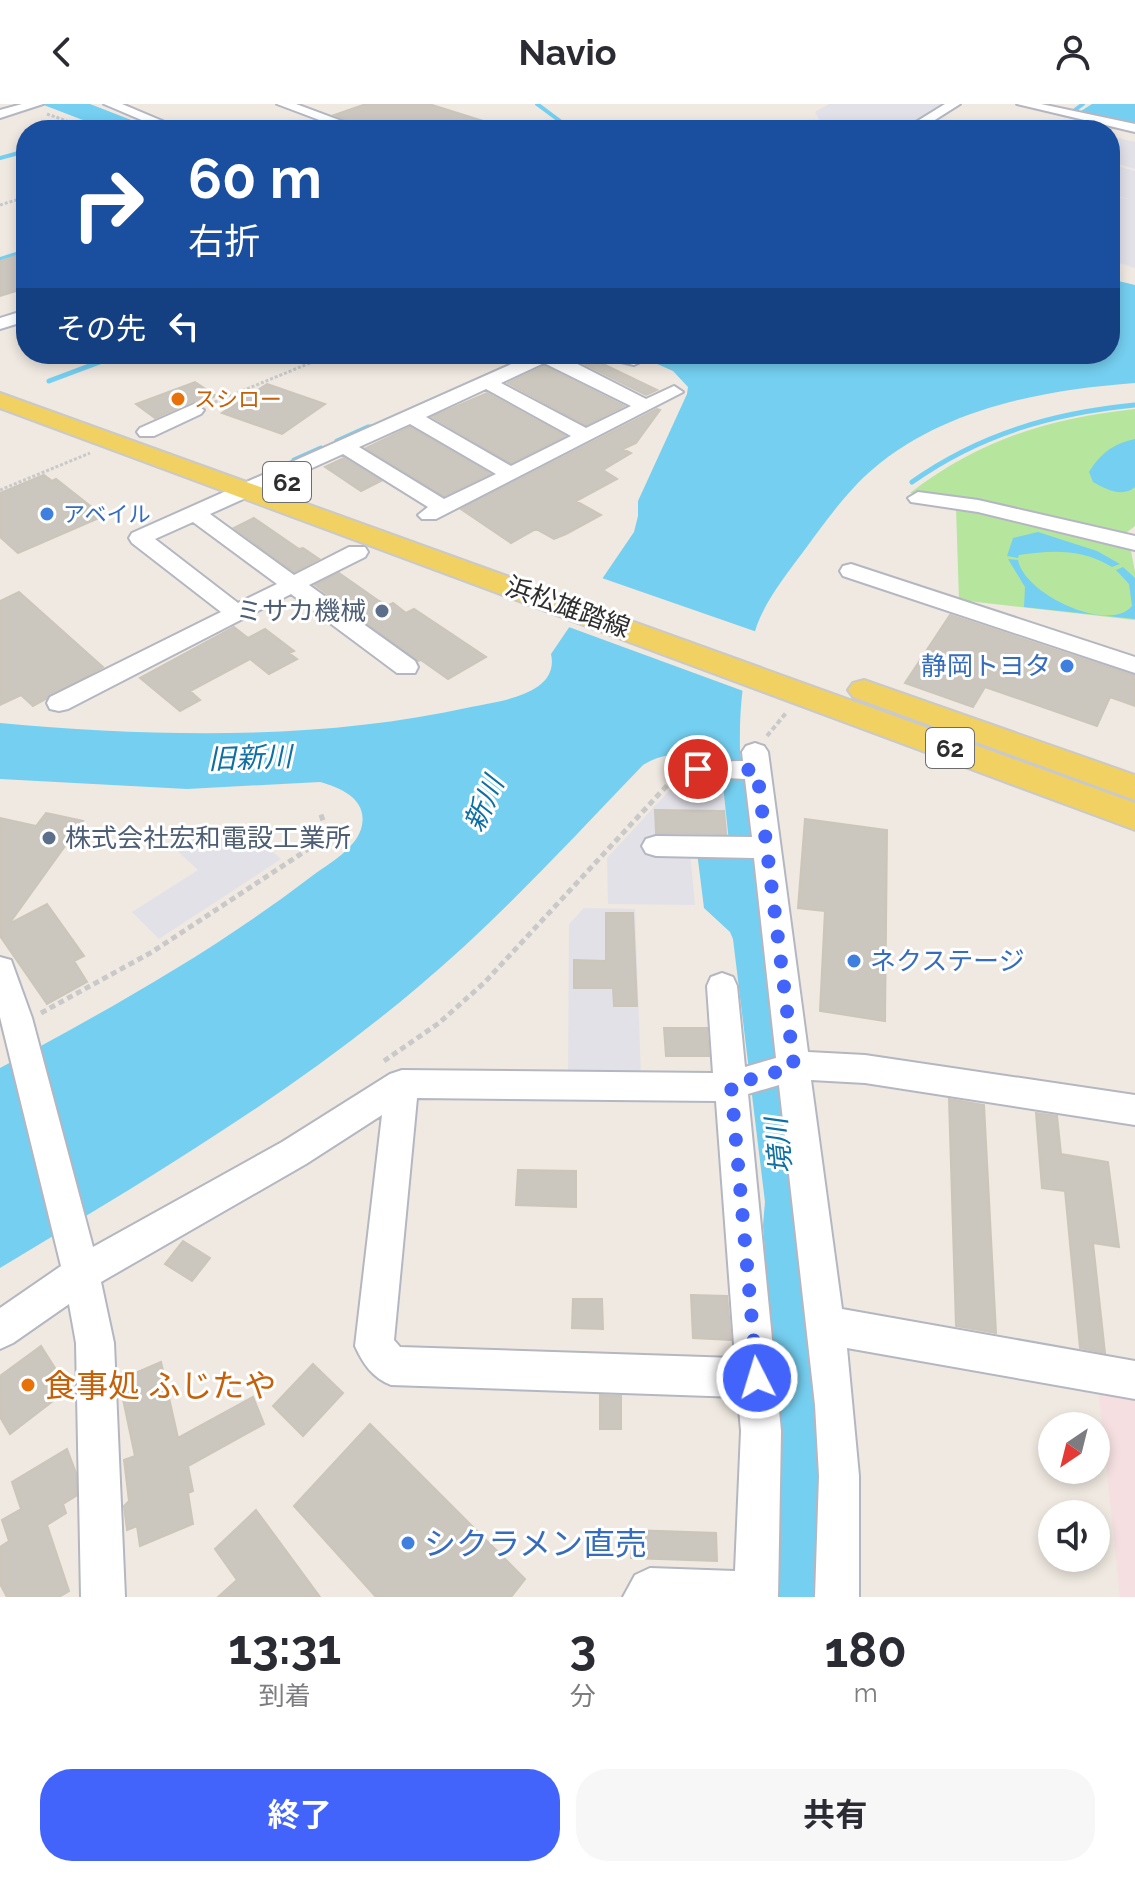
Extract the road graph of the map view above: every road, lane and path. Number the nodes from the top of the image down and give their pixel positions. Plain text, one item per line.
1 (110, 104) edge
2 (283, 104) edge
3 (320, 104) edge
4 (954, 104) edge
5 (1023, 104) edge
6 (33, 105) edge
7 (301, 110) junction
8 (0, 114) edge
9 (69, 120) edge
10 (151, 120) edge
11 (330, 120) edge
12 (927, 120) edge
13 (1098, 120) edge
14 (307, 364) edge
15 (527, 364) edge
16 (564, 364) edge
17 (0, 379) edge
18 (486, 382) junction
19 (674, 392) dead end
20 (0, 400) edge
21 (646, 406) junction
22 (194, 410) joint
23 (411, 416) junction
24 (147, 432) junction
25 (586, 436) junction
26 (111, 441) junction
27 (344, 446) junction
28 (511, 474) junction
29 (274, 478) junction
30 (0, 490) edge
31 (246, 490) junction
32 (918, 498) dead end
33 (195, 513) junction
34 (1135, 543) edge
35 (357, 552) dead end
36 (851, 571) dead end
37 (293, 584) junction
38 (567, 595) junction
39 (237, 613) junction
40 (1135, 665) edge
41 (406, 667) dead end
42 (768, 668) junction
43 (59, 703) dead end
44 (792, 706) dead end
45 (752, 764) junction
46 (698, 769) joint
47 (1135, 788) edge
48 (320, 812) dead end
49 (1135, 817) edge
50 (656, 846) dead end
51 (764, 848) junction
52 (0, 969) edge
53 (722, 986) dead end
54 (19, 1028) junction
55 (791, 1068) junction
56 (388, 1076) junction
57 (735, 1084) junction
58 (1135, 1110) edge
59 (79, 1264) junction
60 (826, 1325) junction
61 (0, 1330) edge
62 (757, 1378) junction
63 (1135, 1380) edge
64 (756, 1595) edge
65 (103, 1597) edge
66 (645, 1597) edge
67 (837, 1597) edge

1 - 10 street
2 - 7 street
3 - 7 street
4 - 12 street
5 - 13 street
6 - 8 street
6 - 9 path
7 - 11 street
14 - 22 path
15 - 18 street
16 - 21 street
17 - 24 main road, 浜松雄踏線 / 62
18 - 23 street
18 - 25 street
19 - 21 street
20 - 26 main road, 浜松雄踏線 / 62
21 - 25 street
22 - 24 street
23 - 27 street
23 - 28 street
24 - 29 main road, 浜松雄踏線 / 62
25 - 28 street
26 - 30 path
26 - 31 main road, 浜松雄踏線 / 62
27 - 28 street
27 - 29 street
29 - 31 street
29 - 38 main road, 浜松雄踏線 / 62
31 - 33 street
31 - 38 main road, 浜松雄踏線 / 62
32 - 34 street
33 - 37 street
33 - 39 street
35 - 37 street
36 - 40 street
37 - 39 street
37 - 41 street
38 - 42 main road, 浜松雄踏線 / 62
39 - 43 street
42 - 47 main road, 浜松雄踏線 / 62
42 - 49 main road, 浜松雄踏線 / 62
44 - 45 path
45 - 46 street
45 - 51 street
46 - 56 path
48 - 54 path
50 - 51 street
51 - 55 street
52 - 54 street
53 - 57 street
54 - 59 street
55 - 57 street
55 - 58 street
55 - 60 street
56 - 57 street
56 - 59 street
56 - 62 street
57 - 62 street
59 - 61 street
59 - 65 street
60 - 63 street
60 - 67 street
62 - 64 street
64 - 66 street

